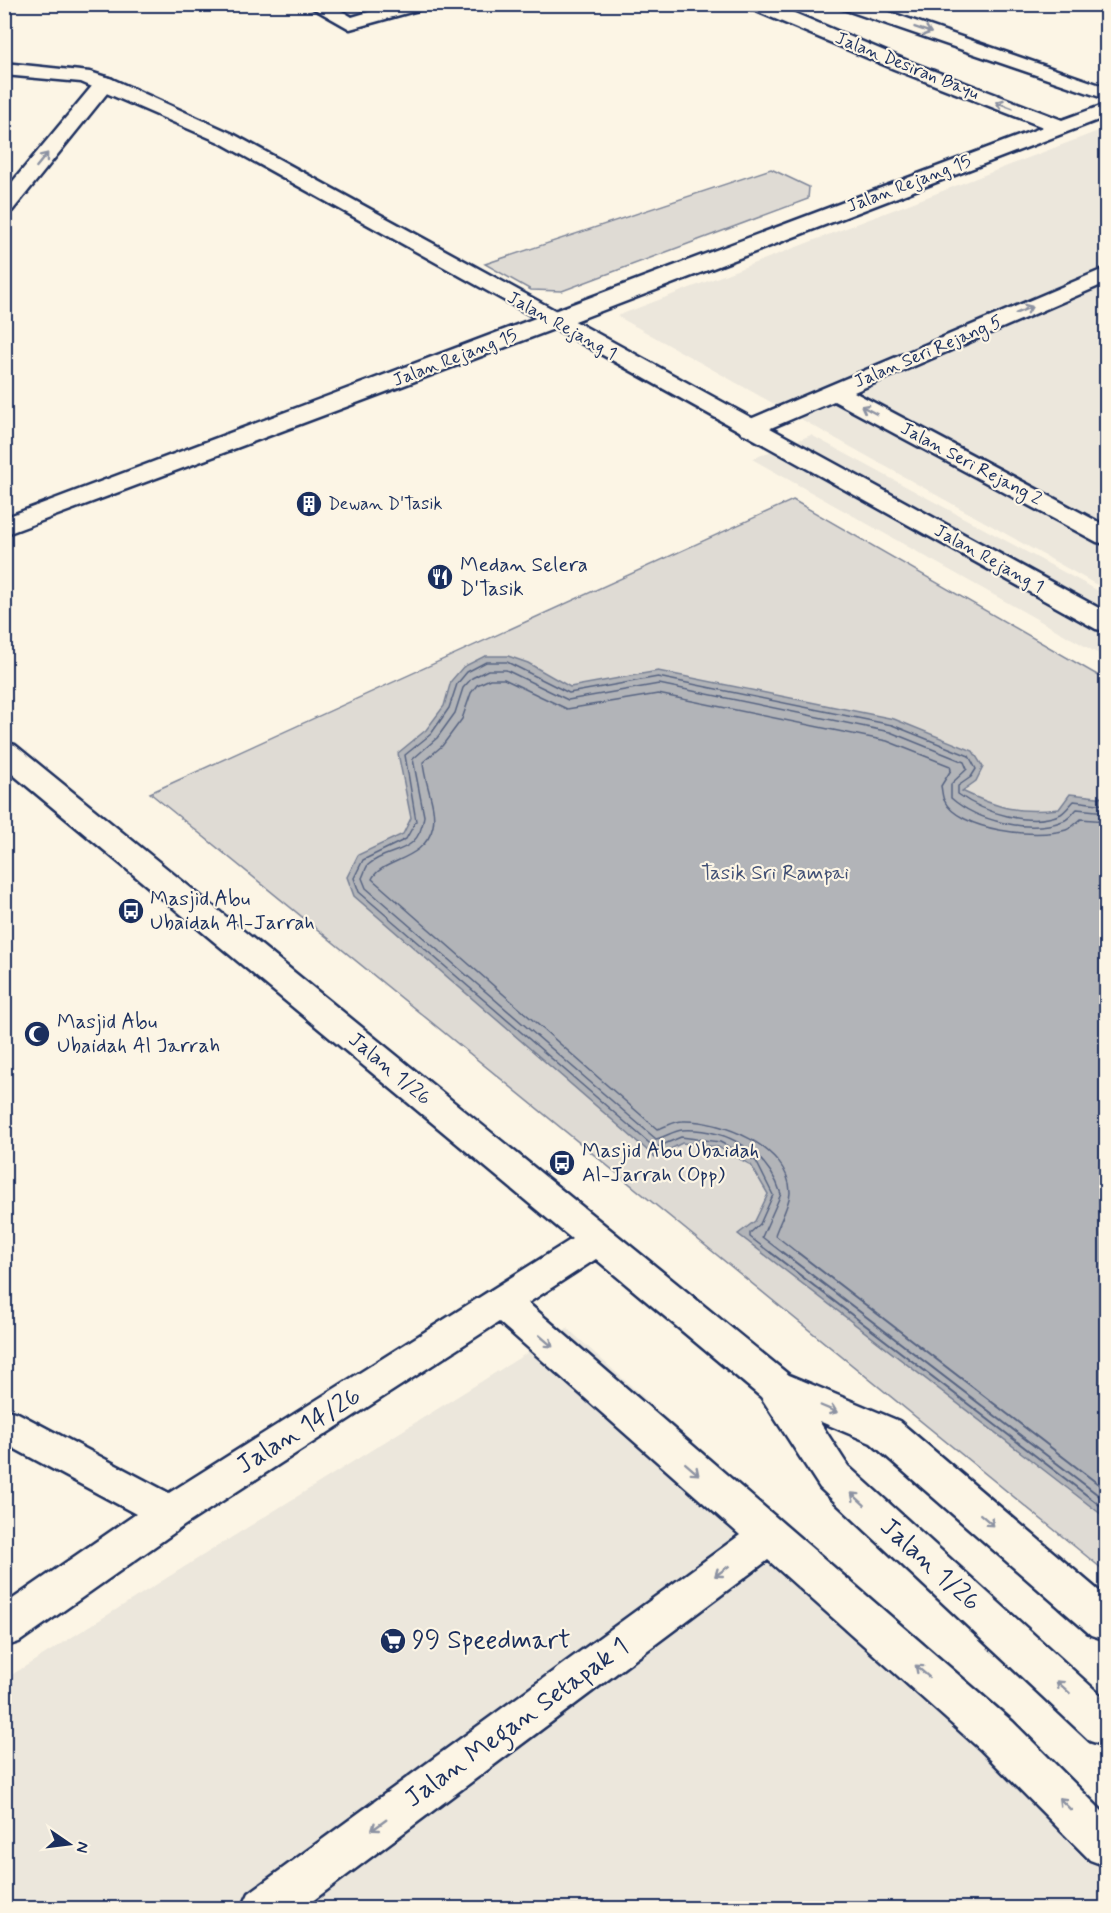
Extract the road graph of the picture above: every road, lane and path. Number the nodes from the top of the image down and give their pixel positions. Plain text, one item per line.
1 (315, 4) edge
2 (418, 4) edge
3 (756, 4) edge
4 (848, 4) edge
5 (4, 69) edge
6 (105, 83) junction
7 (1107, 93) edge
8 (1107, 110) edge
9 (1059, 126) junction
10 (4, 206) edge
11 (1107, 275) edge
12 (554, 321) junction
13 (836, 392) junction
14 (750, 428) junction
15 (1107, 509) edge
16 (1081, 522) junction
17 (4, 527) edge
18 (1107, 536) edge
19 (1107, 623) edge
20 (4, 751) edge
21 (18, 778) edge
22 (598, 1240) junction
23 (502, 1302) junction
24 (775, 1386) junction
25 (4, 1424) edge
26 (170, 1513) junction
27 (769, 1536) junction
28 (1107, 1622) edge
29 (4, 1629) edge
30 (1107, 1727) edge
31 (1107, 1845) edge
32 (266, 1908) edge

1 - 2 street
9 -> 3 street, Jalan Desiran Bayu
4 -> 7 street
5 - 6 street, Jalan Rejang 1
10 -> 6 street
6 - 12 street, Jalan Rejang 1
8 - 9 street, Jalan Rejang 15
9 - 12 street, Jalan Rejang 15
13 -> 11 street, Jalan Seri Rejang 5
12 - 14 street, Jalan Rejang 1
12 - 17 street, Jalan Rejang 15
13 - 14 street, Jalan Seri Rejang 5
16 -> 13 street, Jalan Seri Rejang 2
14 - 19 street, Jalan Rejang 1
15 - 16 street
16 - 18 street, Jalan Seri Rejang 2
20 - 21 street, Jalan 1/26
21 - 22 street, Jalan 1/26
22 - 23 street, Jalan 14/26
22 - 24 street, Jalan 1/26
23 - 26 street, Jalan 14/26
23 -> 27 street
24 -> 28 street, Jalan 1/26
30 -> 24 street, Jalan 1/26
25 - 26 street
26 - 29 street, Jalan 14/26
31 -> 27 street
27 -> 32 street, Jalan Megan Setapak 1

